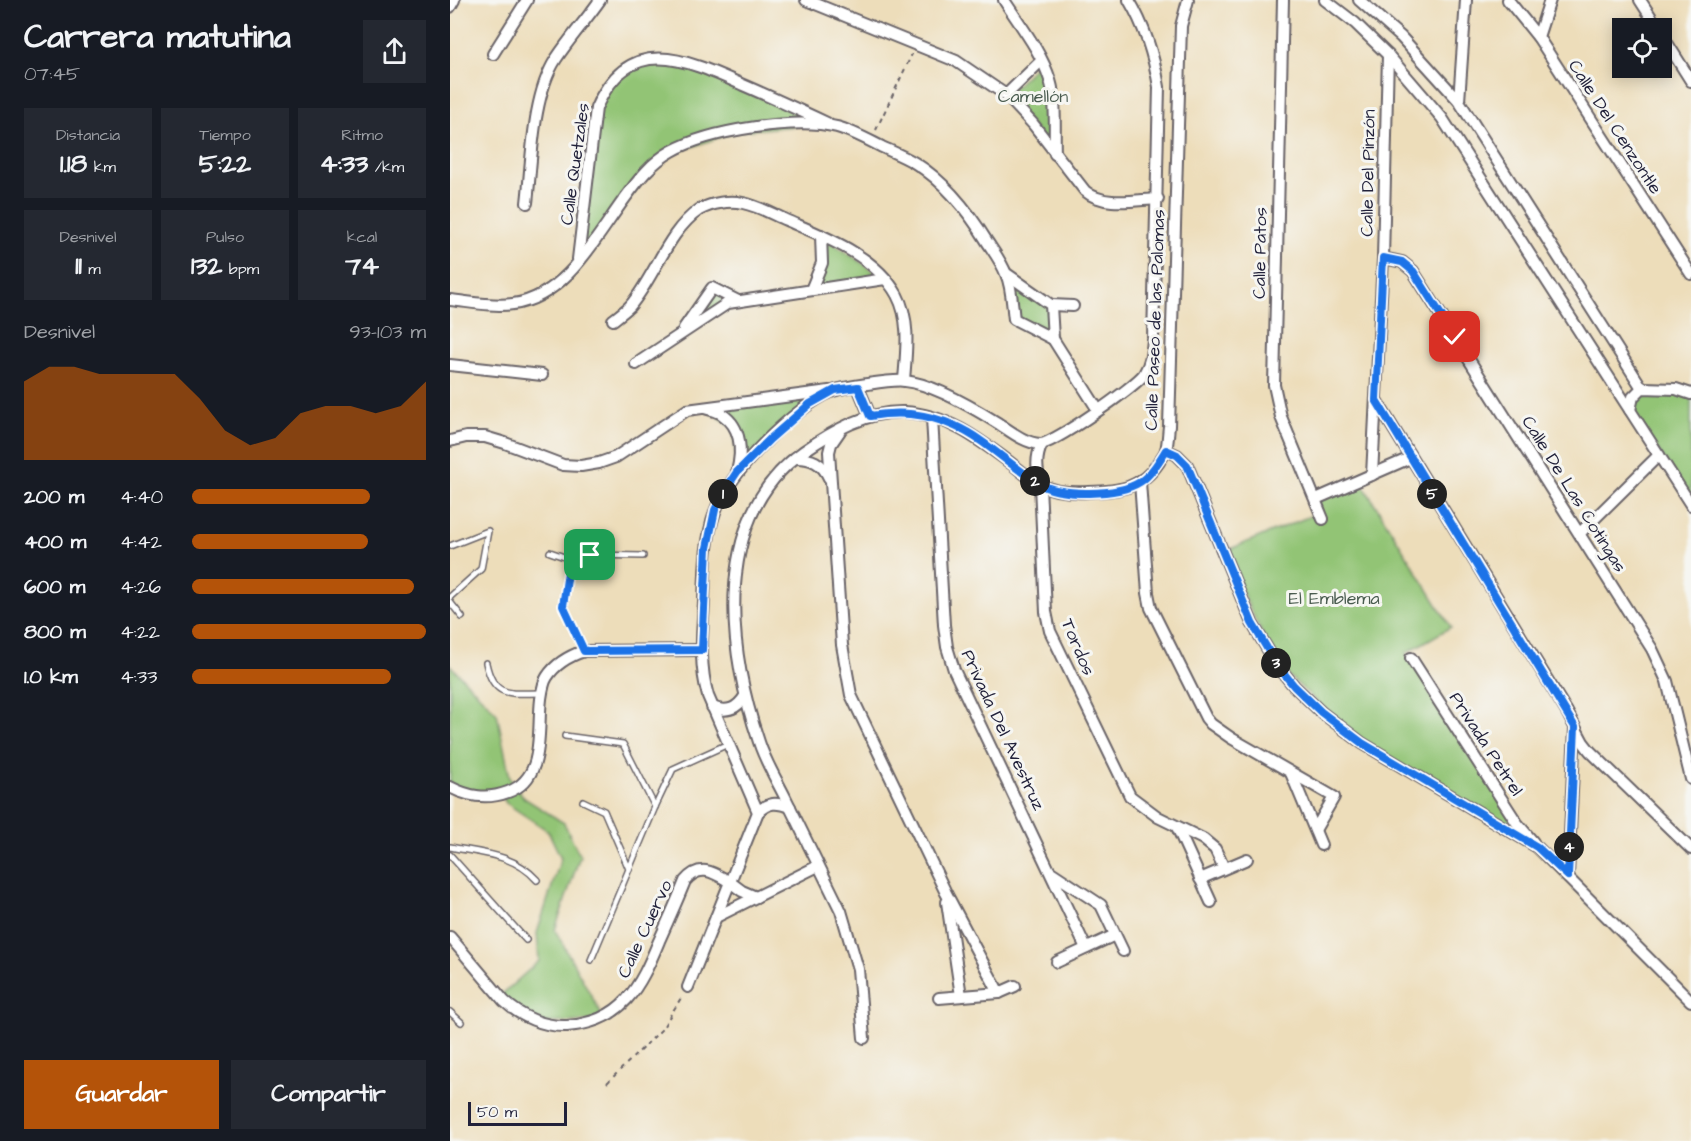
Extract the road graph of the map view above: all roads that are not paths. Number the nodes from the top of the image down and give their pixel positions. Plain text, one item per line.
1 (454, 0) edge
2 (527, 0) edge
3 (600, 0) edge
4 (806, 0) edge
5 (1004, 0) edge
6 (1129, 0) edge
7 (1188, 0) edge
8 (1283, 0) edge
9 (1325, 0) edge
10 (1359, 0) edge
11 (1466, 0) edge
12 (1508, 0) edge
13 (1550, 0) edge
14 (1640, 0) edge
15 (450, 7) edge
16 (1652, 18) edge
17 (1538, 37) junction
18 (1672, 51) edge
19 (493, 54) dead end
20 (1388, 56) junction
21 (1041, 61) junction
22 (1691, 81) edge
23 (1006, 95) junction
24 (1459, 101) junction
25 (838, 128) junction
26 (1055, 154) junction
27 (1158, 199) junction
28 (526, 203) dead end
29 (820, 235) junction
30 (1383, 258) junction
31 (578, 262) junction
32 (1007, 274) junction
33 (1691, 274) edge
34 (885, 279) junction
35 (811, 290) junction
36 (450, 300) edge
37 (739, 301) junction
38 (1051, 305) junction
39 (1073, 306) dead end
40 (613, 320) dead end
41 (678, 336) junction
42 (1053, 339) junction
43 (636, 364) dead end
44 (450, 365) edge
45 (542, 375) dead end
46 (904, 380) junction
47 (858, 387) junction
48 (1642, 388) junction
49 (835, 390) junction
50 (1690, 392) edge
51 (1376, 400) junction
52 (702, 407) junction
53 (1098, 410) junction
54 (1630, 410) junction
55 (870, 416) junction
56 (932, 418) junction
57 (845, 427) junction
58 (450, 441) edge
59 (1042, 444) junction
60 (1166, 450) junction
61 (1659, 455) junction
62 (795, 458) junction
63 (1410, 458) junction
64 (737, 472) junction
65 (1372, 475) junction
66 (830, 481) junction
67 (1140, 482) junction
68 (1040, 484) junction
69 (1316, 499) junction
70 (1689, 500) edge
71 (1323, 519) dead end
72 (1580, 533) junction
73 (450, 546) edge
74 (550, 552) dead end
75 (643, 556) dead end
76 (570, 559) junction
77 (450, 597) edge
78 (450, 602) edge
79 (462, 617) dead end
80 (702, 650) junction
81 (584, 651) junction
82 (1411, 658) dead end
83 (486, 663) dead end
84 (542, 693) junction
85 (745, 696) junction
86 (712, 707) junction
87 (1575, 727) junction
88 (565, 736) dead end
89 (728, 744) junction
90 (1291, 773) junction
91 (1691, 779) edge
92 (450, 787) edge
93 (583, 801) dead end
94 (655, 807) junction
95 (790, 807) junction
96 (758, 812) junction
97 (1177, 827) junction
98 (1315, 830) junction
99 (1321, 845) dead end
100 (450, 847) edge
101 (1537, 847) junction
102 (1691, 849) edge
103 (450, 855) edge
104 (1247, 859) dead end
105 (819, 866) junction
106 (1224, 868) junction
107 (629, 869) junction
108 (1051, 872) junction
109 (1568, 876) junction
110 (1200, 879) junction
111 (537, 880) dead end
112 (730, 882) junction
113 (946, 893) junction
114 (756, 897) junction
115 (1211, 902) dead end
116 (716, 917) junction
117 (1115, 935) junction
118 (450, 937) edge
119 (525, 940) dead end
120 (1086, 948) junction
121 (454, 949) edge
122 (1123, 951) dead end
123 (591, 960) dead end
124 (1057, 962) dead end
125 (1015, 986) dead end
126 (688, 987) road end
127 (999, 993) junction
128 (961, 996) junction
129 (939, 998) dead end
130 (1691, 1001) edge
131 (450, 1012) edge
132 (461, 1022) dead end
133 (864, 1038) dead end

1 - 15 street
2 - 19 street
3 - 28 street
4 - 23 street
5 - 21 street
6 - 27 street, Calle Paseo de las Palomas
7 - 60 street, Calle Paseo de las Palomas
8 - 69 street, Calle Patos
9 - 20 street
10 - 24 street
11 - 24 street
12 - 17 street, Calle Del Cenzontle
13 - 17 street
14 - 16 street
17 - 33 street, Calle Del Cenzontle
18 - 22 street
20 - 30 street, Calle Del Pinzón
20 - 54 street
21 - 23 street
21 - 26 street
23 - 26 street
24 - 48 street
25 - 31 street, Calle Quetzales
25 - 31 street, Calle Quetzales
25 - 32 street, Calle Quetzales
26 - 27 street
27 - 53 street, Calle Paseo de las Palomas
29 - 34 street
29 - 35 street
29 - 40 street
30 - 51 street, Calle Del Pinzón
30 - 72 street, Calle De Las Cotingas
31 - 36 street, Calle Quetzales
32 - 38 street
32 - 42 street, Calle Quetzales
34 - 35 street
34 - 46 street
35 - 37 street
37 - 41 street
37 - 41 street
38 - 39 street
38 - 42 street
41 - 43 street
42 - 53 street
44 - 45 street
46 - 47 street
46 - 59 street
47 - 49 street
47 - 55 street
48 - 50 street
48 - 54 street
49 - 52 street
49 - 64 street
51 - 63 street
51 - 65 street, Calle Del Pinzón
52 - 58 street
52 - 64 street
53 - 59 street, Calle Paseo de las Palomas
54 - 61 street
55 - 56 street
55 - 57 street
56 - 68 street
56 - 108 street, Privada Del Avestruz
57 - 62 street
57 - 66 street
59 - 68 street, Tordos
60 - 67 street, Calle Paseo de las Palomas
60 - 101 street
61 - 70 street
61 - 72 street
62 - 66 street
62 - 85 street
63 - 65 street
63 - 87 street
64 - 80 street
65 - 69 street
66 - 113 street
67 - 68 street
67 - 90 street
68 - 97 street, Tordos
69 - 71 street, Calle Patos
72 - 91 street, Calle De Las Cotingas
73 - 77 lane
74 - 76 lane
75 - 76 lane
76 - 81 lane
78 - 79 lane
80 - 81 street
80 - 86 street
81 - 84 street
82 - 101 street, Privada Petrel
83 - 84 lane
84 - 92 street
85 - 86 street
85 - 95 street
86 - 89 street
87 - 102 street
87 - 109 street
88 - 94 lane
89 - 94 lane
89 - 96 street
90 - 98 street
90 - 98 street
93 - 107 lane
94 - 107 lane
95 - 96 street
95 - 105 street
96 - 112 street
97 - 106 street, Tordos
97 - 110 street
98 - 99 street
100 - 111 lane
101 - 109 street
103 - 119 lane
104 - 106 street
105 - 114 street
105 - 133 street
106 - 110 street
107 - 123 lane
108 - 117 street
108 - 120 street, Privada Del Avestruz
109 - 130 street
110 - 115 street
112 - 114 street
112 - 116 street
112 - 121 street, Calle Cuervo
113 - 127 street
113 - 128 street
114 - 116 street
116 - 126 street
117 - 120 street
117 - 122 street
118 - 121 street, Calle Cuervo
120 - 124 street
125 - 127 street
127 - 128 street
128 - 129 street
131 - 132 lane

